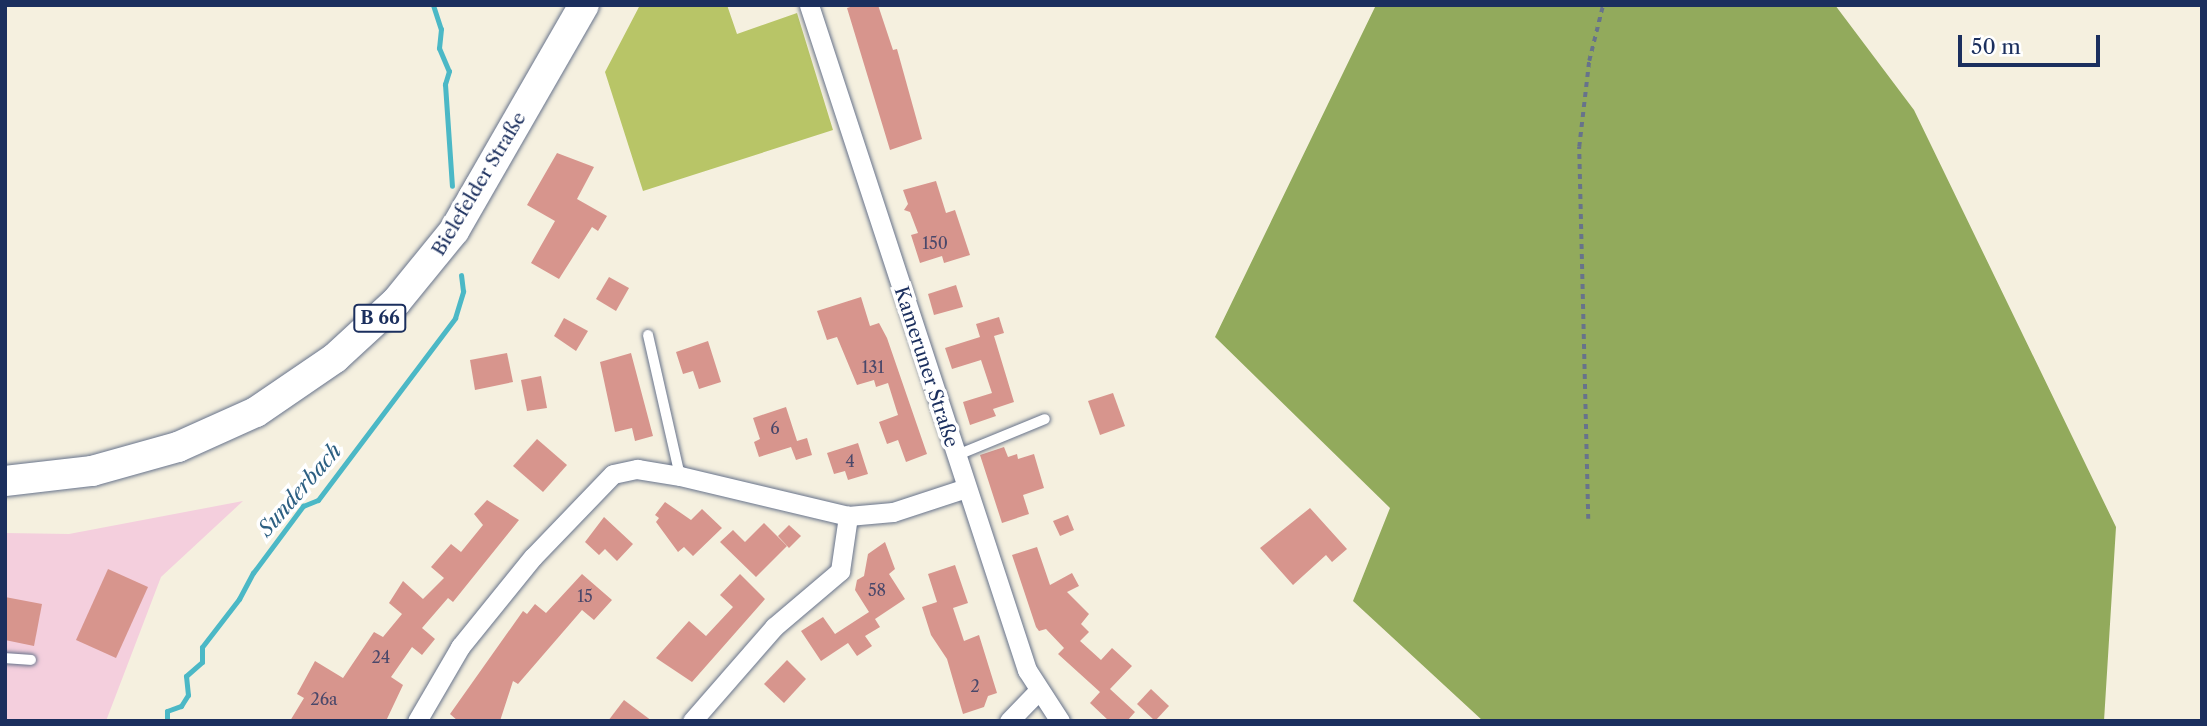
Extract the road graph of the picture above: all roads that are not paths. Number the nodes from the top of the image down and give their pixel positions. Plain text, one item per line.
1 (584, 5) edge
2 (808, 5) edge
3 (648, 335) dead end
4 (1045, 419) dead end
5 (955, 456) junction
6 (680, 476) junction
7 (5, 481) edge
8 (966, 488) junction
9 (848, 516) junction
10 (5, 658) edge
11 (31, 660) dead end
12 (1038, 691) junction
13 (417, 721) edge
14 (692, 721) edge
15 (1009, 721) edge
16 (1060, 721) edge

1 - 7 main road, Bielefelder Straße / B 66
2 - 5 street, Kameruner Straße
3 - 6 lane
4 - 5 lane
5 - 8 street, Kameruner Straße
6 - 9 street
6 - 13 street
8 - 9 street
8 - 12 street, Kameruner Straße
9 - 14 street
10 - 11 lane
12 - 15 street
12 - 16 street, Kameruner Straße

